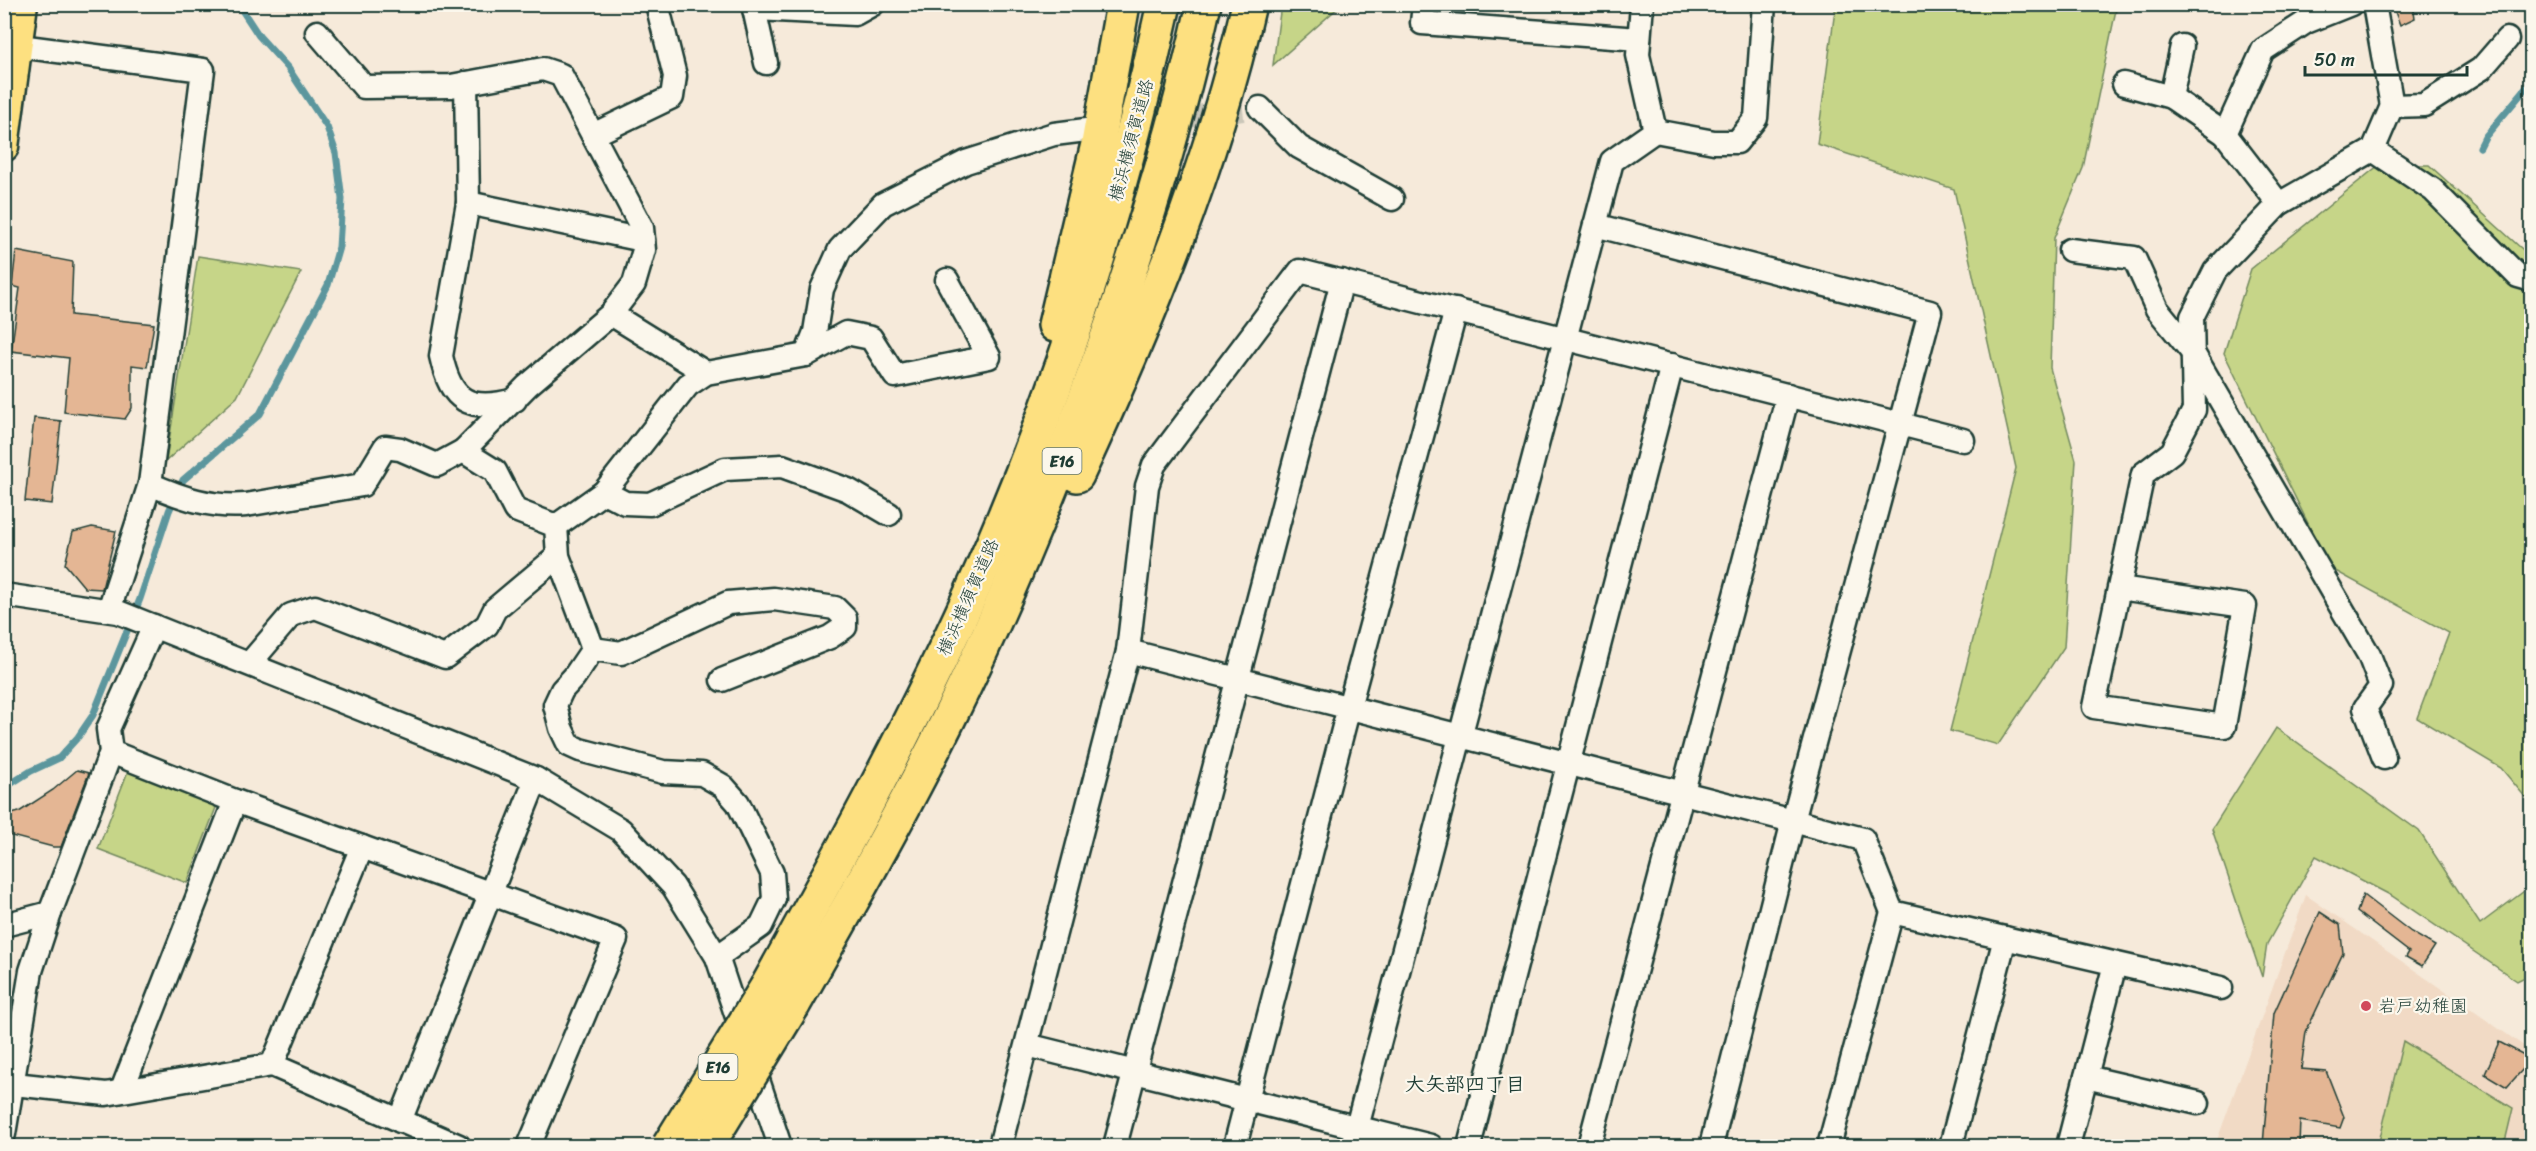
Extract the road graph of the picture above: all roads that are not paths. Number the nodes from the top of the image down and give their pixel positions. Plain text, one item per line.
1 (23, 4) edge
2 (657, 4) edge
3 (873, 4) edge
4 (1123, 4) edge
5 (1164, 4) edge
6 (1204, 4) edge
7 (1250, 4) edge
8 (1424, 4) edge
9 (1642, 4) edge
10 (1764, 4) edge
11 (2351, 4) edge
12 (2374, 4) edge
13 (754, 7) edge
14 (317, 32) dead end
15 (1639, 39) junction
16 (2507, 39) dead end
17 (11, 44) edge
18 (2182, 46) dead end
19 (766, 63) dead end
20 (466, 83) junction
21 (2124, 84) dead end
22 (2171, 97) junction
23 (2392, 106) junction
24 (1260, 108) dead end
25 (1086, 130) dead end
26 (1655, 130) junction
27 (2225, 134) junction
28 (593, 135) junction
29 (4, 147) edge
30 (2373, 150) junction
31 (1392, 199) dead end
32 (468, 203) junction
33 (2279, 204) junction
34 (1595, 225) junction
35 (643, 240) junction
36 (2070, 250) dead end
37 (947, 280) dead end
38 (2532, 280) edge
39 (1342, 281) junction
40 (1456, 310) junction
41 (611, 314) junction
42 (1565, 338) junction
43 (2193, 353) junction
44 (807, 355) junction
45 (1672, 365) junction
46 (706, 374) junction
47 (1788, 395) junction
48 (515, 400) junction
49 (1900, 424) junction
50 (1964, 440) dead end
51 (463, 451) junction
52 (156, 487) junction
53 (604, 492) junction
54 (889, 514) dead end
55 (556, 526) junction
56 (558, 556) junction
57 (983, 568) junction
58 (2119, 588) junction
59 (4, 595) edge
60 (113, 611) junction
61 (148, 624) junction
62 (593, 649) junction
63 (1128, 651) junction
64 (250, 663) junction
65 (1238, 679) junction
66 (722, 680) dead end
67 (1349, 707) junction
68 (1460, 736) junction
69 (111, 752) junction
70 (2384, 758) dead end
71 (1569, 764) junction
72 (536, 779) junction
73 (1683, 793) junction
74 (235, 801) junction
75 (1793, 822) junction
76 (362, 847) junction
77 (489, 893) junction
78 (857, 893) junction
79 (1892, 912) junction
80 (50, 913) junction
81 (4, 925) edge
82 (2005, 938) junction
83 (717, 957) junction
84 (2115, 964) junction
85 (2221, 988) dead end
86 (780, 996) junction
87 (1027, 1045) junction
88 (272, 1065) junction
89 (1135, 1072) junction
90 (2086, 1077) junction
91 (14, 1084) junction
92 (122, 1090) junction
93 (1247, 1100) junction
94 (2198, 1103) dead end
95 (400, 1121) junction
96 (4, 1134) edge
97 (1354, 1137) edge
98 (459, 1146) edge
99 (529, 1146) edge
100 (669, 1146) edge
101 (707, 1146) edge
102 (780, 1146) edge
103 (1000, 1146) edge
104 (1115, 1146) edge
105 (1235, 1146) edge
106 (1431, 1146) edge
107 (1469, 1146) edge
108 (1589, 1146) edge
109 (1711, 1146) edge
110 (1829, 1146) edge
111 (1950, 1146) edge
112 (2068, 1146) edge

1 - 17 main road
2 - 28 street
3 - 13 street
4 - 57 highway
5 - 57 highway, 横浜横須賀道路 / E16
6 - 78 highway, 横浜横須賀道路 / E16
7 - 78 highway
8 - 15 street
9 - 15 street
10 - 26 street
11 - 27 street
12 - 23 street
13 - 19 street
14 - 20 street
15 - 26 street
16 - 23 street
17 - 29 main road
17 - 52 street
18 - 22 street
20 - 28 street
20 - 32 street
21 - 22 street
22 - 27 street
23 - 30 street
24 - 31 street
25 - 44 street
26 - 34 street
27 - 33 street
28 - 35 street
30 - 33 street
30 - 38 street
32 - 35 street
32 - 48 street
33 - 43 street
34 - 42 street
34 - 49 street
35 - 41 street
36 - 43 street
37 - 44 street
39 - 40 street
39 - 63 street
39 - 65 street
40 - 42 street
40 - 67 street
41 - 46 street
41 - 48 street
42 - 45 street
42 - 68 street
43 - 58 street
43 - 70 street
44 - 46 street
45 - 47 street
45 - 71 street
46 - 53 street
47 - 49 street
47 - 73 street
48 - 51 street
49 - 50 street
49 - 75 street
51 - 52 street
51 - 55 street
52 - 60 street
53 - 54 street
53 - 55 street
55 - 56 street
56 - 62 street
56 - 64 street
57 - 86 highway, 横浜横須賀道路 / E16
58 - 58 street
59 - 60 street
60 - 61 street
61 - 64 street
61 - 69 street
62 - 66 street
62 - 83 street
63 - 65 street
63 - 87 street
64 - 72 street
65 - 67 street
65 - 89 street
67 - 68 street
67 - 93 street
68 - 71 street
68 - 97 street
69 - 74 street
69 - 80 street
71 - 73 street
71 - 107 street
72 - 77 street
72 - 83 street
73 - 75 street
73 - 108 street
74 - 76 street
74 - 92 street
75 - 79 street
75 - 109 street
76 - 77 street
76 - 88 street
77 - 95 street
77 - 99 street
78 - 86 highway, 横浜横須賀道路 / E16
79 - 82 street
79 - 110 street
80 - 81 street
80 - 91 street
82 - 84 street
82 - 111 street
83 - 102 street
84 - 85 street
84 - 90 street
86 - 100 highway, 横浜横須賀道路 / E16, bridge
86 - 101 highway, 横浜横須賀道路 / E16, bridge
87 - 89 street
87 - 103 street
88 - 92 street
88 - 95 street
89 - 93 street
89 - 104 street
90 - 94 street
90 - 112 street
91 - 92 street
91 - 96 street
93 - 97 street
93 - 105 street
95 - 98 street
97 - 106 street

